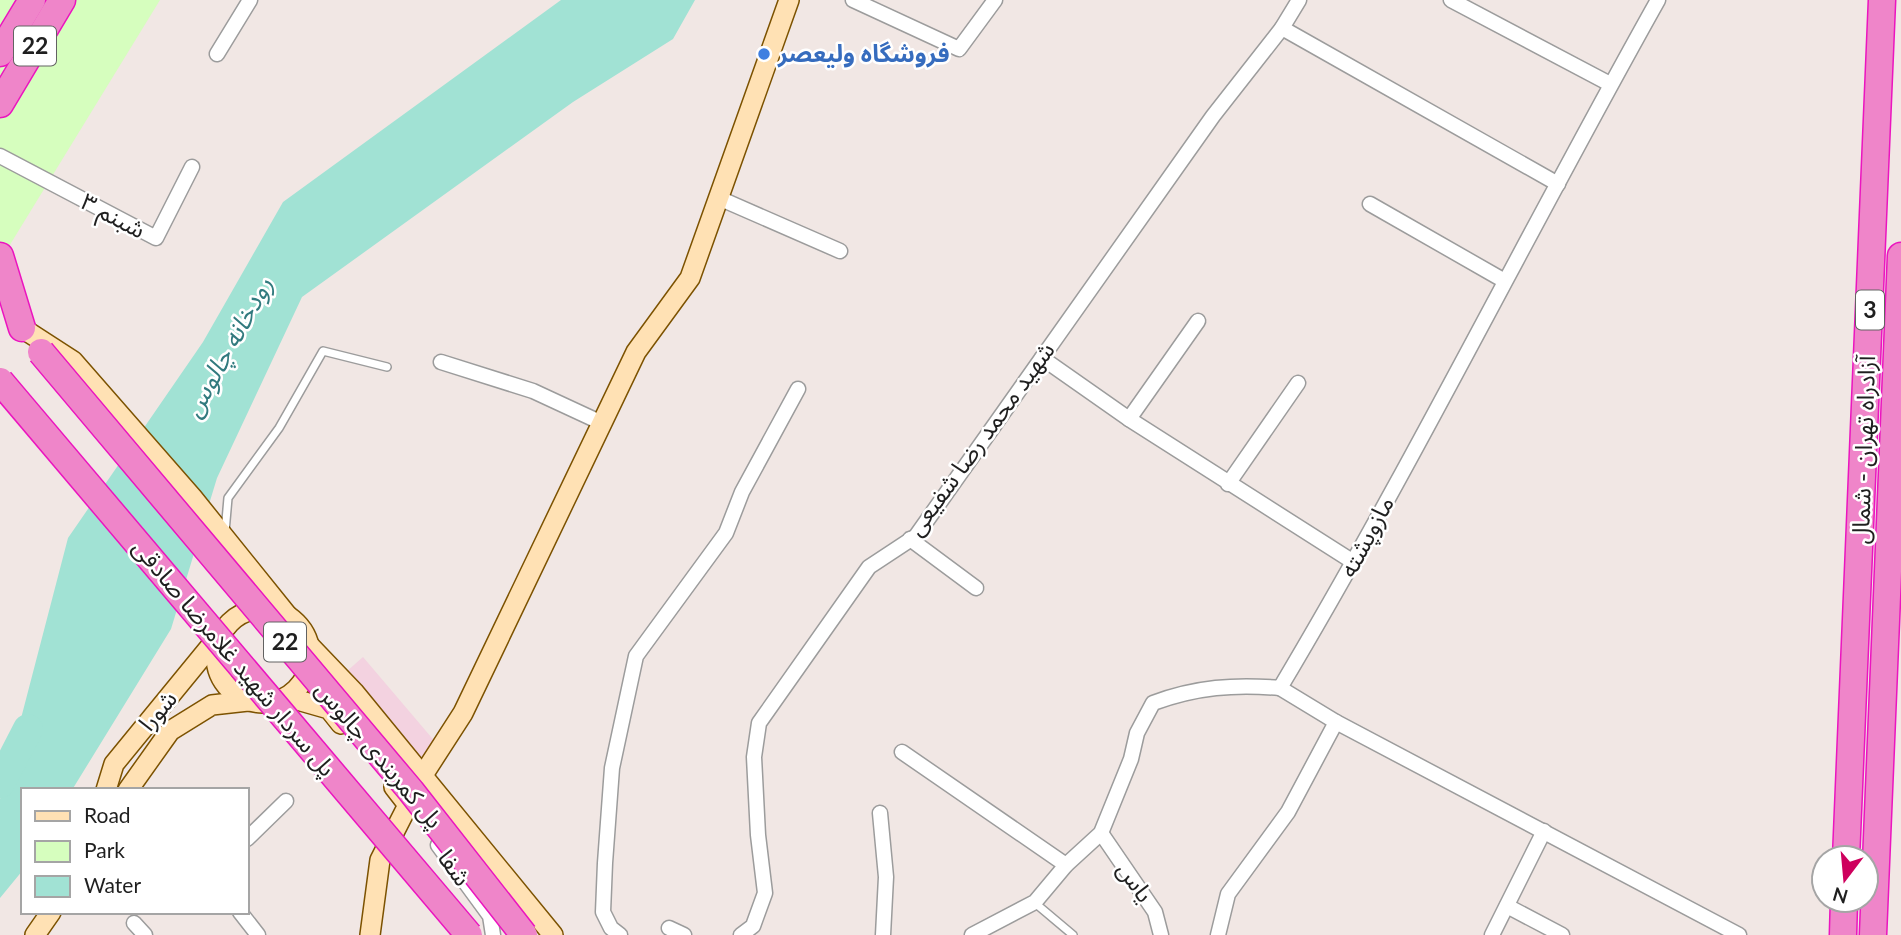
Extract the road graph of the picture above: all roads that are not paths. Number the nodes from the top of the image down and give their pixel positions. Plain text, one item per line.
1 (32, 0) edge
2 (62, 0) edge
3 (250, 0) edge
4 (789, 0) edge
5 (853, 0) edge
6 (995, 0) edge
7 (1299, 0) edge
8 (1451, 0) edge
9 (1658, 0) edge
10 (1882, 0) edge
11 (1282, 28) junction
12 (0, 53) edge
13 (217, 54) dead end
14 (1610, 84) junction
15 (4, 98) edge
16 (0, 122) edge
17 (0, 156) edge
18 (192, 167) dead end
19 (1558, 184) junction
20 (721, 199) junction
21 (1370, 204) dead end
22 (840, 251) dead end
23 (0, 256) edge
24 (1901, 256) edge
25 (1503, 279) junction
26 (0, 306) edge
27 (1198, 321) dead end
28 (11, 325) edge
29 (1042, 358) junction
30 (441, 362) dead end
31 (387, 367) dead end
32 (0, 381) edge
33 (1298, 383) dead end
34 (798, 389) dead end
35 (1129, 419) junction
36 (602, 423) junction
37 (1228, 484) junction
38 (225, 536) junction
39 (910, 539) junction
40 (1355, 563) junction
41 (976, 588) dead end
42 (287, 615) junction
43 (219, 636) junction
44 (310, 646) junction
45 (1280, 688) junction
46 (354, 692) junction
47 (286, 697) junction
48 (248, 701) junction
49 (329, 709) junction
50 (1336, 722) junction
51 (902, 752) dead end
52 (423, 775) junction
53 (107, 788) edge
54 (129, 788) edge
55 (286, 801) dead end
56 (408, 805) junction
57 (880, 813) dead end
58 (1544, 831) junction
59 (1101, 833) junction
60 (248, 838) edge
61 (1847, 844) edge
62 (1066, 865) junction
63 (1035, 902) junction
64 (1507, 906) junction
65 (50, 914) edge
66 (242, 914) edge
67 (1844, 914) edge
68 (134, 923) dead end
69 (669, 928) dead end
70 (1717, 929) edge
71 (35, 935) edge
72 (145, 935) edge
73 (258, 935) edge
74 (370, 935) edge
75 (469, 935) edge
76 (493, 935) edge
77 (524, 935) edge
78 (553, 935) edge
79 (620, 935) edge
80 (684, 935) edge
81 (741, 935) edge
82 (883, 935) edge
83 (972, 935) edge
84 (1073, 935) edge
85 (1161, 935) edge
86 (1218, 935) edge
87 (1492, 935) edge
88 (1562, 935) edge
89 (1739, 935) edge
90 (1843, 935) edge
91 (1873, 935) edge

1 - 12 highway, 22
2 - 15 highway, 22
3 - 13 street
4 - 20 street
5 - 6 street
7 - 11 street, شهید محمد رضا شفیعی
8 - 14 street
9 - 14 street, مازوپشته
10 - 61 highway, آزادراه تهران - شمال / 3
11 - 19 street
11 - 29 street, شهید محمد رضا شفیعی
14 - 19 street, مازوپشته
15 - 16 highway
17 - 18 street, شبنم ۳
19 - 25 street, مازوپشته
20 - 22 street
20 - 36 street
21 - 25 street
23 - 28 highway
24 - 91 highway, آزادراه تهران - شمال / 3
25 - 40 street, مازوپشته
26 - 28 highway, 22
27 - 35 street
28 - 38 street
28 - 77 highway, پل کمربندی چالوس / 22, bridge
29 - 35 street
29 - 39 street, شهید محمد رضا شفیعی
30 - 36 street
31 - 38 lane
32 - 75 highway, پل سردار شهید غلامرضا صادقی / 22, bridge
33 - 37 street
34 - 79 street
35 - 37 street
36 - 52 street
37 - 40 street
38 - 42 street
39 - 41 street
39 - 81 street, شهید محمد رضا شفیعی
40 - 45 street, مازوپشته
42 - 43 street
42 - 44 street
43 - 48 street
43 - 53 street, شورا
44 - 46 street
44 - 47 street
45 - 50 street
45 - 59 street
46 - 49 street
46 - 52 street
47 - 48 street
47 - 49 street
48 - 54 street, شورا
49 - 56 street
50 - 58 street
50 - 86 street
51 - 62 street
52 - 78 street
55 - 60 street
56 - 74 street
56 - 76 street, شفا
57 - 82 street
58 - 64 street
58 - 70 street
59 - 62 street
59 - 85 street, یاس
62 - 63 street
63 - 83 street
63 - 84 lane
64 - 87 street
64 - 88 street
65 - 71 street
66 - 73 street
67 - 90 highway
68 - 72 street
69 - 80 street
70 - 89 street

